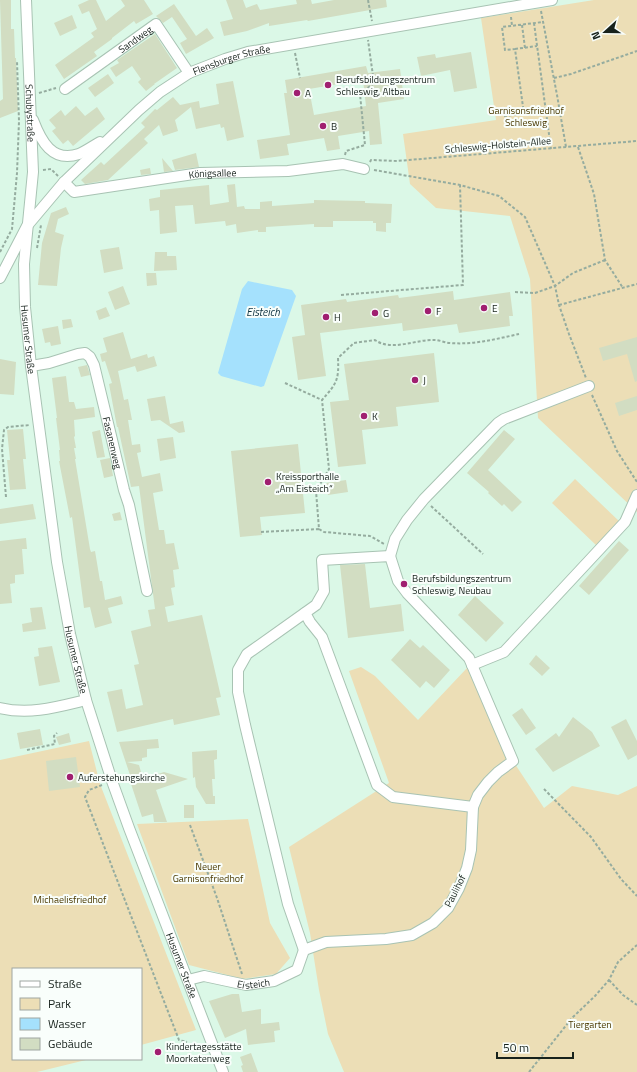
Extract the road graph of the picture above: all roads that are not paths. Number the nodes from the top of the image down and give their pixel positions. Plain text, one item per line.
1 (26, 0) edge
2 (552, 0) edge
3 (188, 73) junction
4 (65, 89) road end
5 (30, 113) junction
6 (112, 136) junction
7 (364, 169) road end
8 (64, 182) junction
9 (27, 226) junction
10 (0, 278) edge
11 (31, 366) junction
12 (589, 386) dead end
13 (637, 495) edge
14 (390, 556) junction
15 (146, 591) dead end
16 (305, 613) junction
17 (471, 662) junction
18 (86, 700) junction
19 (0, 708) edge
20 (473, 807) junction
21 (304, 950) junction
22 (188, 980) junction
23 (223, 1072) edge

1 - 5 street, Schubystraße
2 - 3 street, Flensburger Straße
3 - 4 street, Sandweg
3 - 6 street, Flensburger Straße
5 - 6 street
5 - 9 street, Schubystraße
6 - 8 street, Flensburger Straße
7 - 8 street, Königsallee
8 - 9 street, Flensburger Straße
9 - 10 street, Flensburger Straße
9 - 11 street, Husumer Straße
11 - 15 street, Fasanenweg
11 - 18 street, Husumer Straße
12 - 14 street
13 - 17 street
14 - 16 street
14 - 17 street
16 - 20 street
16 - 21 street
17 - 20 street, Paulihof
18 - 19 street
18 - 22 street, Husumer Straße
20 - 21 street, Paulihof
21 - 22 street, Eisteich
22 - 23 street, Husumer Straße

